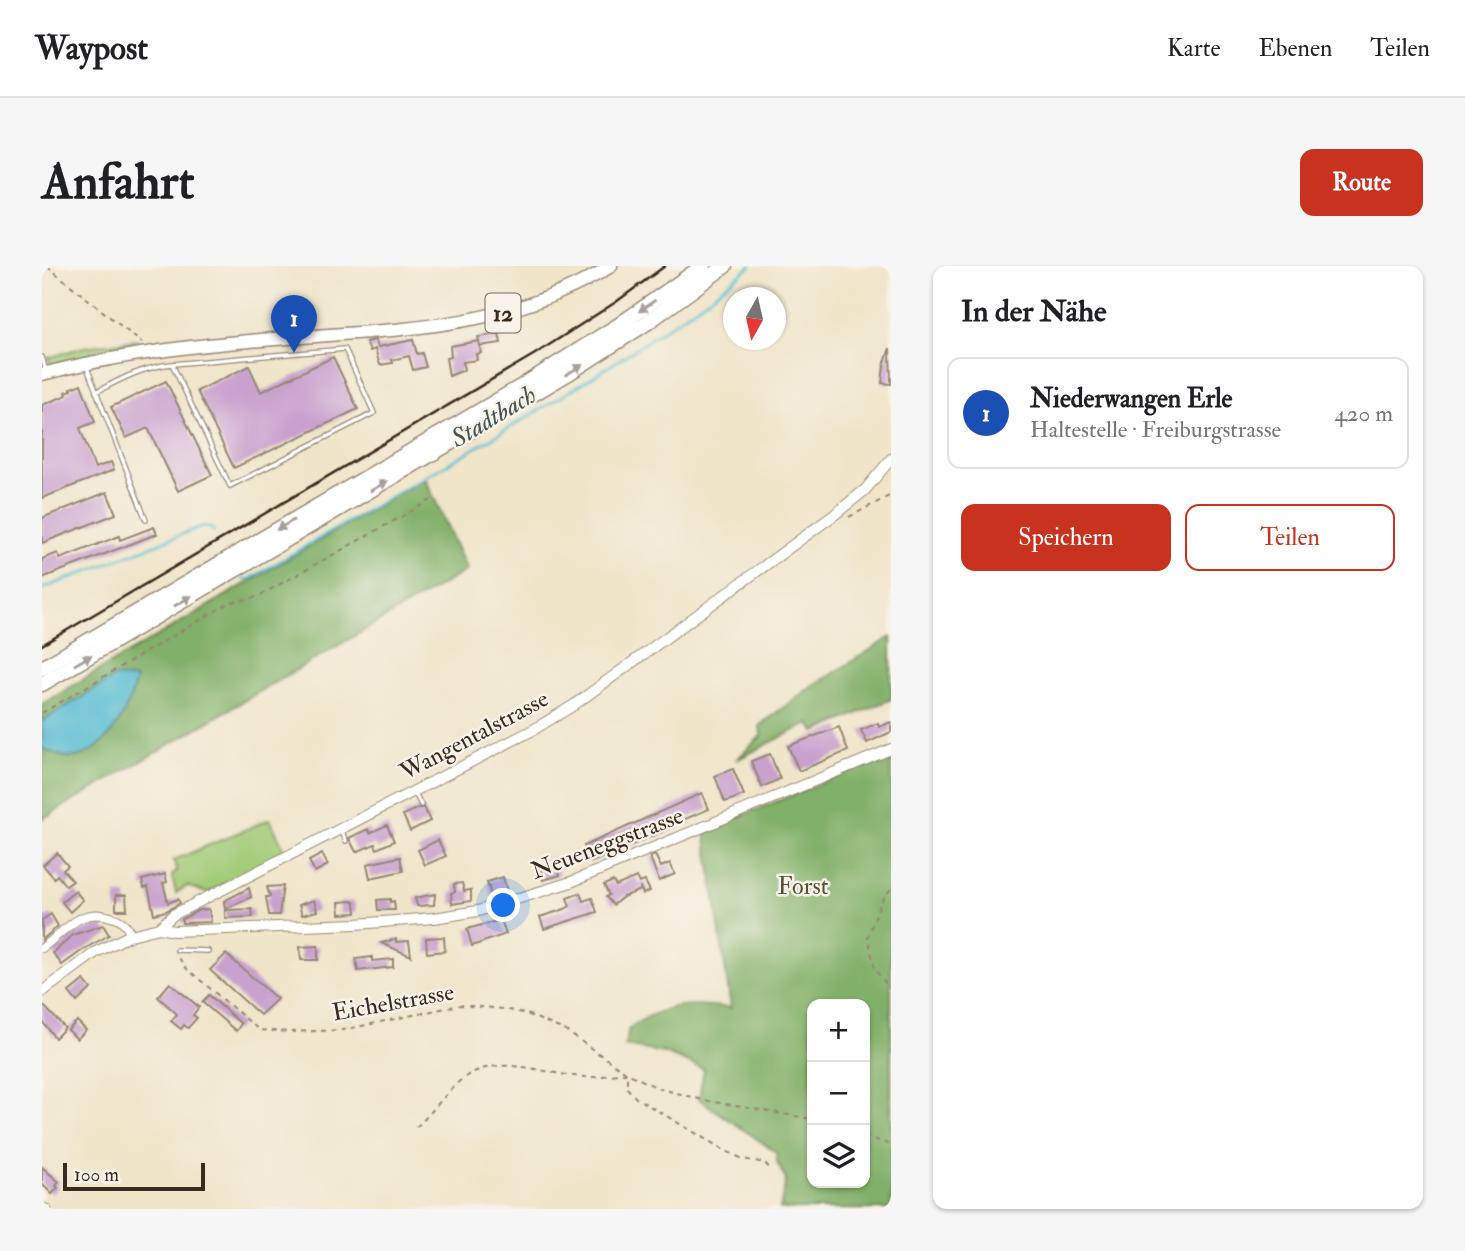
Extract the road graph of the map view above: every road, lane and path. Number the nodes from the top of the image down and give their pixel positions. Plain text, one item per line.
1 (47, 266) edge
2 (611, 266) edge
3 (703, 266) edge
4 (724, 266) edge
5 (149, 352) junction
6 (42, 357) edge
7 (86, 363) junction
8 (172, 365) junction
9 (44, 374) edge
10 (96, 393) junction
11 (891, 459) edge
12 (891, 495) edge
13 (433, 499) dead end
14 (834, 515) junction
15 (146, 520) dead end
16 (42, 668) edge
17 (42, 684) edge
18 (42, 713) edge
19 (891, 749) edge
20 (414, 791) junction
21 (421, 805) dead end
22 (340, 829) junction
23 (346, 841) dead end
24 (891, 889) edge
25 (159, 928) junction
26 (131, 935) junction
27 (42, 948) edge
28 (177, 950) joint
29 (208, 951) dead end
30 (891, 990) edge
31 (42, 992) edge
32 (627, 1073) junction
33 (807, 1118) edge
34 (416, 1128) dead end
35 (870, 1138) edge
36 (891, 1145) edge
37 (772, 1171) dead end
38 (42, 1206) edge
39 (47, 1209) edge

1 - 5 path
2 - 5 main road, 12
3 -> 16 highway
17 -> 4 highway
5 - 7 main road, 12
6 - 9 lane
7 - 9 main road, 12
7 - 10 lane
8 - 8 lane
8 - 10 lane
10 - 15 lane
11 - 14 street, Wangentalstrasse
12 - 14 path
13 - 18 path
14 - 20 street, Wangentalstrasse
19 - 25 street, Neueneggstrasse
20 - 21 lane
20 - 22 street, Wangentalstrasse
22 - 23 lane
22 - 25 street, Wangentalstrasse
24 - 30 path
25 - 26 street, Wangentalstrasse
26 - 27 street
26 - 31 street, Wangentalstrasse
28 - 29 lane
28 - 32 path, Eichelstrasse
32 - 33 path, Eichelstrasse
32 - 34 path
32 - 37 path
35 - 36 path
38 - 39 street

